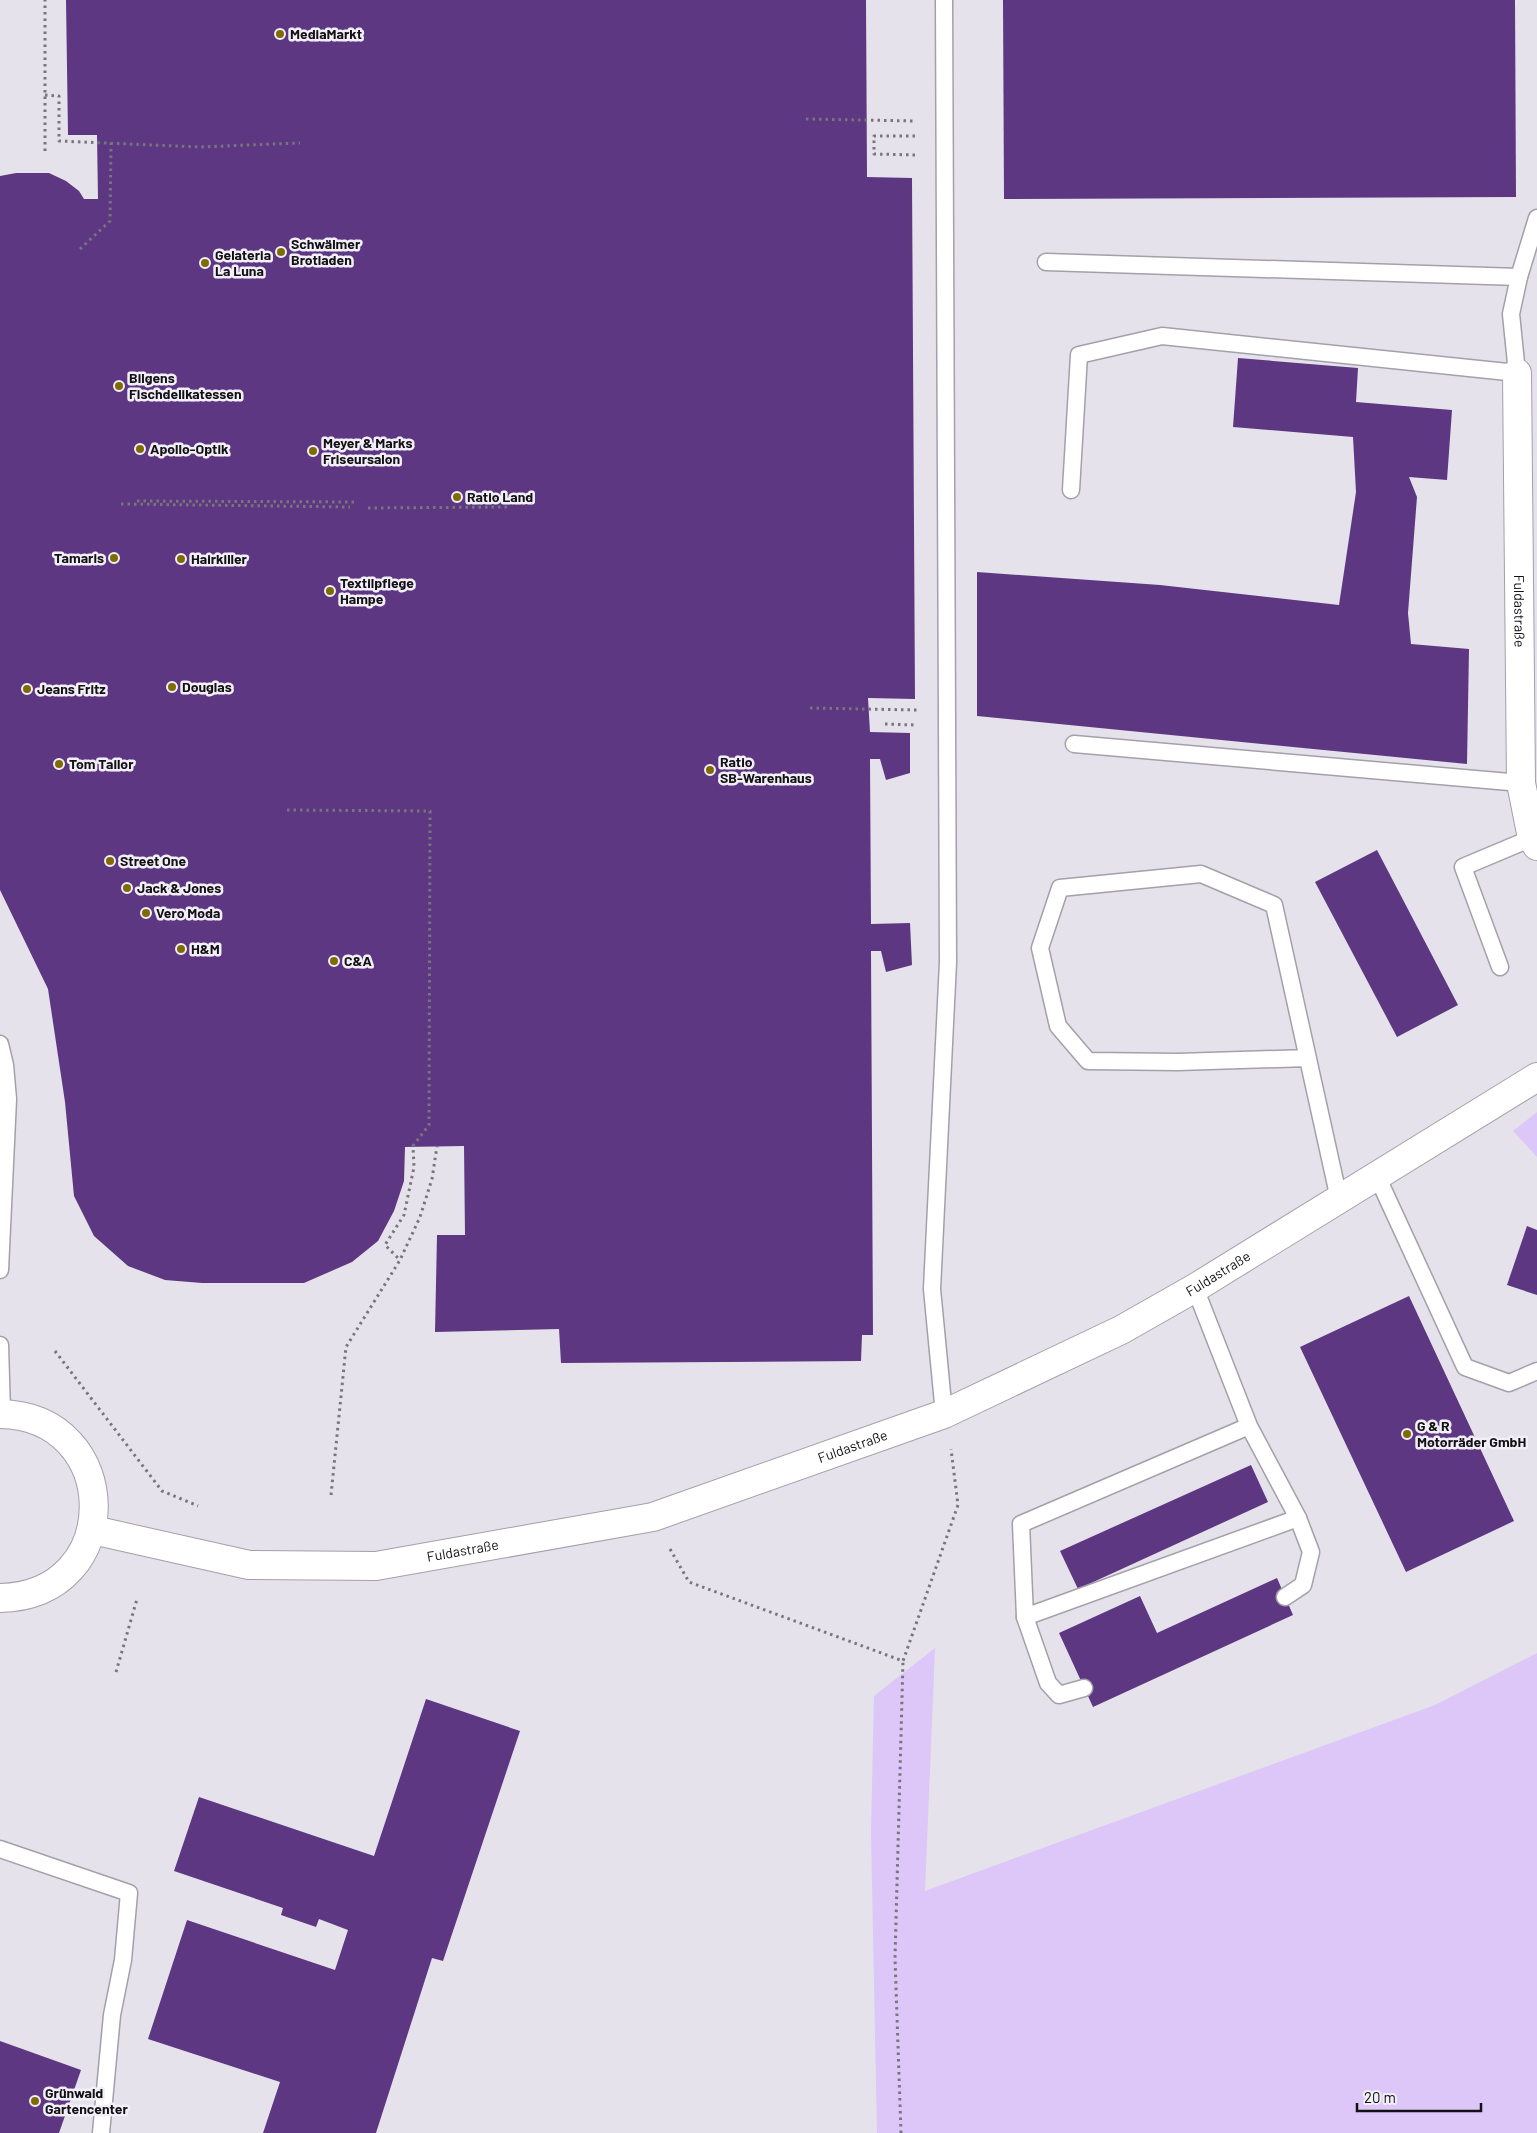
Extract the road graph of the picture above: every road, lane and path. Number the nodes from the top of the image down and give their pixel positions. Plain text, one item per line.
1 (45, 0) edge
2 (944, 0) edge
3 (45, 96) junction
4 (806, 119) dead end
5 (908, 121) dead end
6 (908, 136) dead end
7 (111, 143) junction
8 (300, 143) dead end
9 (45, 150) dead end
10 (945, 156) junction
11 (1537, 218) edge
12 (80, 248) dead end
13 (1046, 262) dead end
14 (1519, 277) junction
15 (1517, 373) junction
16 (1071, 490) dead end
17 (137, 501) dead end
18 (357, 502) dead end
19 (121, 504) dead end
20 (350, 507) dead end
21 (507, 507) dead end
22 (368, 508) dead end
23 (810, 708) dead end
24 (912, 710) dead end
25 (885, 724) dead end
26 (911, 725) dead end
27 (1074, 744) dead end
28 (1521, 783) junction
29 (287, 810) dead end
30 (1534, 842) edge
31 (1500, 967) dead end
32 (0, 1044) edge
33 (1308, 1058) junction
34 (1537, 1077) edge
35 (4, 1099) edge
36 (437, 1146) dead end
37 (1377, 1176) junction
38 (1339, 1199) junction
39 (0, 1259) edge
40 (400, 1260) junction
41 (0, 1270) edge
42 (1195, 1288) junction
43 (0, 1345) edge
44 (55, 1351) dead end
45 (1537, 1371) edge
46 (1, 1414) edge
47 (944, 1414) junction
48 (1249, 1426) junction
49 (331, 1495) dead end
50 (198, 1506) dead end
51 (652, 1516) junction
52 (1298, 1518) junction
53 (93, 1530) junction
54 (1285, 1597) dead end
55 (0, 1598) edge
56 (137, 1599) dead end
57 (1025, 1617) junction
58 (903, 1661) junction
59 (116, 1672) dead end
60 (1084, 1688) dead end
61 (0, 1849) edge
62 (101, 2133) edge
63 (900, 2133) edge

1 - 3 path
2 - 10 lane
3 - 7 path
3 - 9 path
4 - 5 path
6 - 10 path
7 - 8 path
7 - 12 path
10 - 47 lane
11 - 14 lane
13 - 14 lane
14 - 15 lane
15 - 16 lane
15 - 28 street, Fuldastraße
17 - 18 path
19 - 20 path
21 - 22 path
23 - 24 path
25 - 26 path
27 - 28 lane
28 - 30 street, Fuldastraße
29 - 40 path
30 - 31 lane
32 - 35 lane
33 - 33 lane
33 - 38 lane
34 - 37 street, Fuldastraße
35 - 39 lane
36 - 40 path
37 - 38 street, Fuldastraße
37 - 45 lane
38 - 42 street, Fuldastraße
39 - 41 lane
40 - 49 path
42 - 47 street, Fuldastraße
42 - 48 lane
43 - 46 lane
44 - 50 path
46 - 53 street
47 - 51 street, Fuldastraße
47 - 58 path
48 - 52 lane
48 - 57 lane
51 - 53 street, Fuldastraße
51 - 58 path
52 - 54 lane
52 - 57 lane
53 - 55 street
56 - 59 path
57 - 60 lane
58 - 63 path
61 - 62 lane

